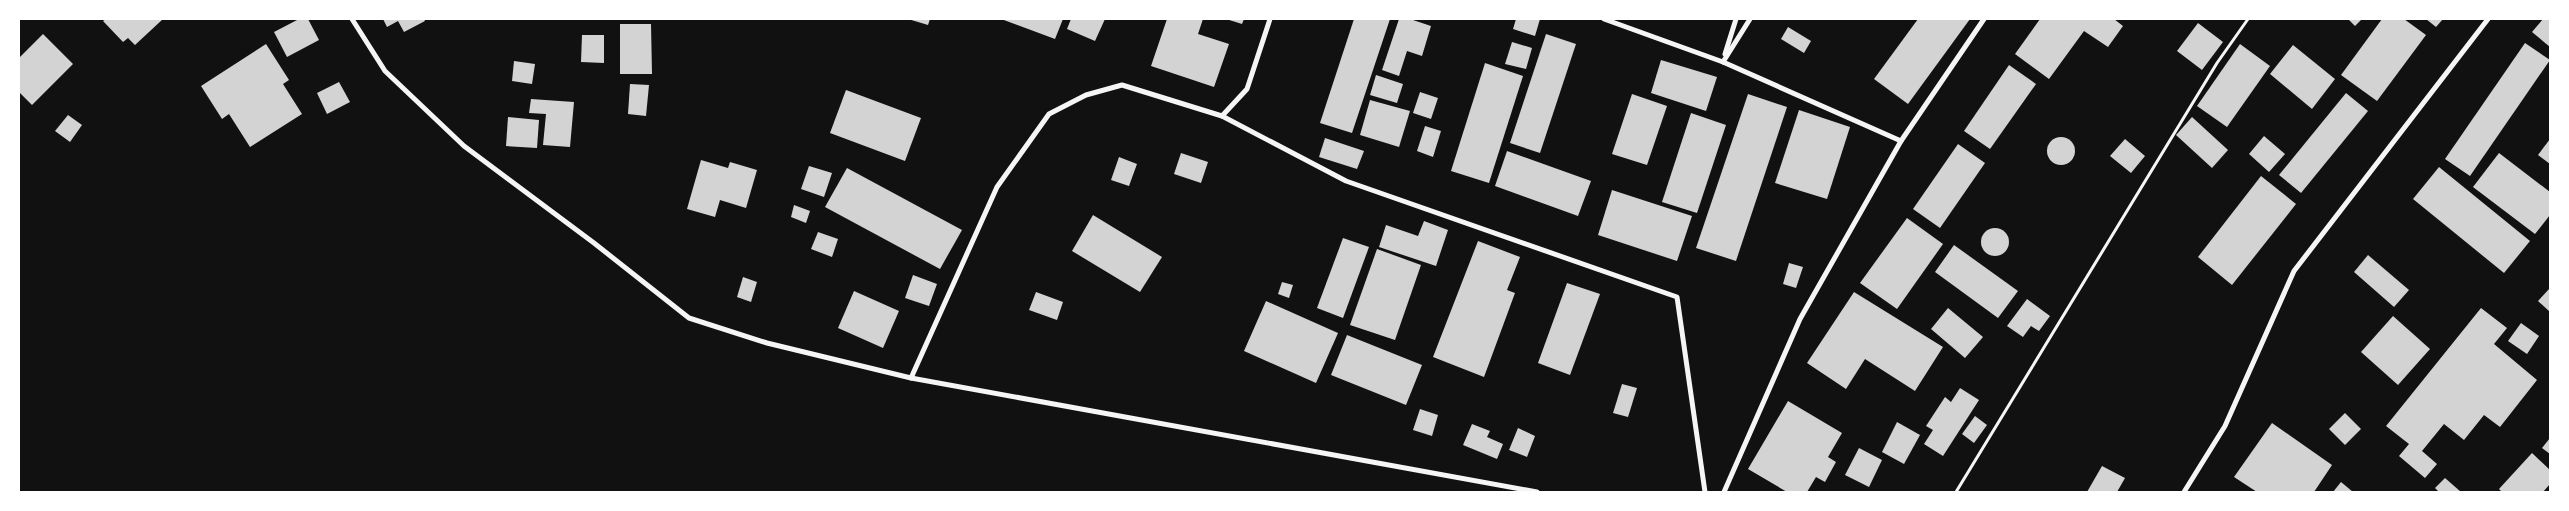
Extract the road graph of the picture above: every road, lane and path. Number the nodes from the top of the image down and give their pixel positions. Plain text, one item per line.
1 (352, 19) edge
2 (1270, 19) edge
3 (1604, 19) edge
4 (1736, 19) edge
5 (1750, 19) edge
6 (1984, 19) edge
7 (2248, 19) edge
8 (2488, 19) edge
9 (1723, 62) junction
10 (1222, 116) junction
11 (1901, 141) junction
12 (912, 378) junction
13 (1537, 492) edge
14 (1705, 492) edge
15 (1724, 492) edge
16 (1956, 492) edge
17 (2184, 492) edge

1 - 12 street
2 - 10 street
3 - 9 street
4 - 9 street
5 - 9 street
6 - 11 street
7 - 16 path
8 - 17 street
9 - 11 street
10 - 12 street
10 - 14 street
11 - 15 street
12 - 13 street

